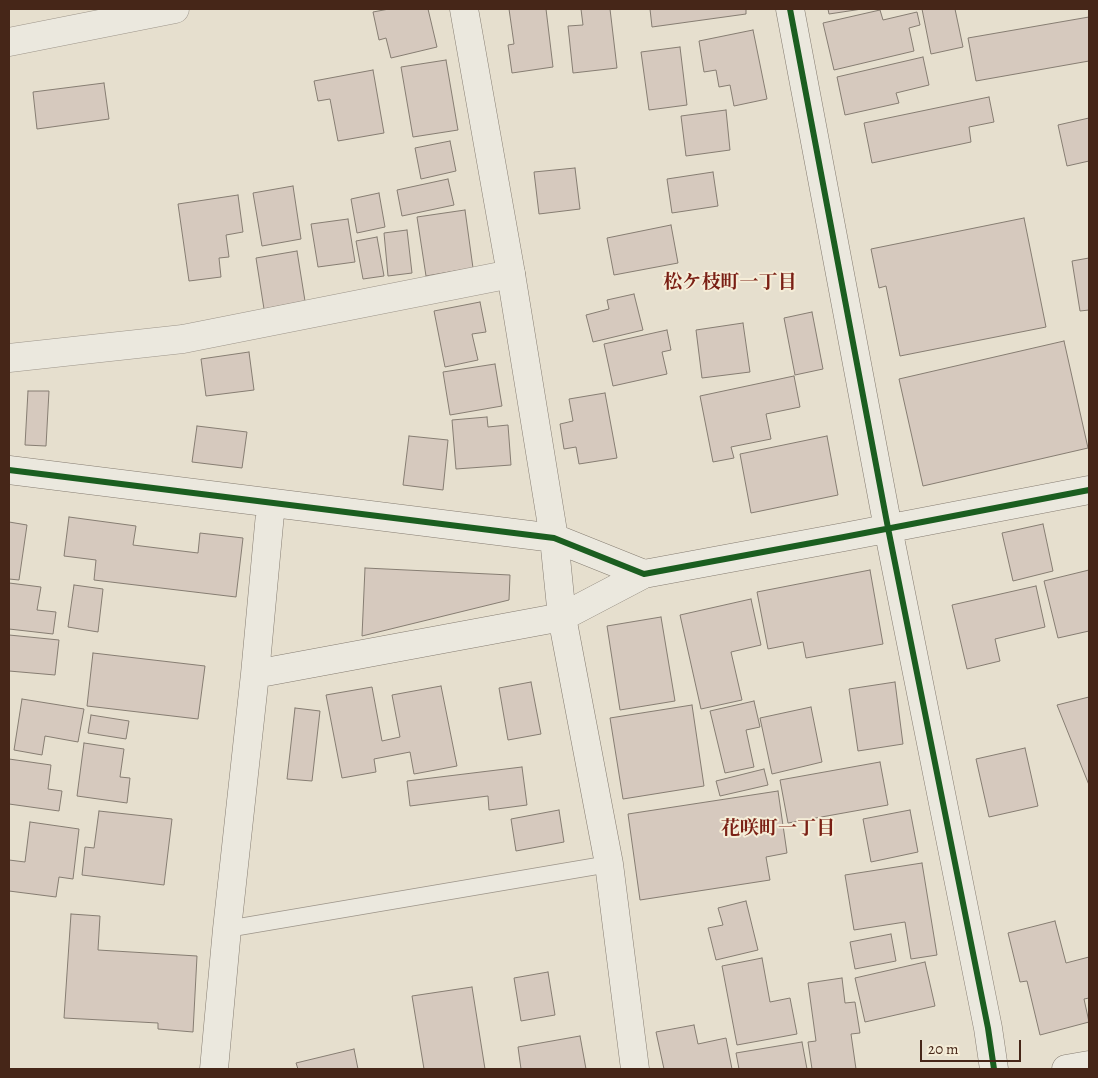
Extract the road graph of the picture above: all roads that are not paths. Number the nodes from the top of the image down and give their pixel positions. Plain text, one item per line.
1 (171, 9) edge
2 (174, 9) edge
3 (464, 9) edge
4 (790, 9) edge
5 (9, 42) edge
6 (510, 274) junction
7 (9, 358) edge
8 (9, 470) edge
9 (1089, 490) edge
10 (271, 503) junction
11 (888, 528) junction
12 (554, 538) junction
13 (644, 574) junction
14 (562, 617) junction
15 (255, 674) junction
16 (609, 864) junction
17 (227, 929) junction
18 (1089, 1064) edge
19 (214, 1069) edge
20 (636, 1069) edge
21 (994, 1069) edge
22 (1066, 1069) edge

1 - 2 street
1 - 5 street
3 - 6 street
4 - 11 street
6 - 7 street
6 - 12 street
8 - 10 street
9 - 11 street
10 - 12 street
10 - 15 street
11 - 13 street
11 - 21 street
12 - 13 street
12 - 14 street
13 - 14 street
14 - 15 street
14 - 16 street
15 - 17 street
16 - 17 lane
16 - 20 street
17 - 19 street
18 - 22 street

